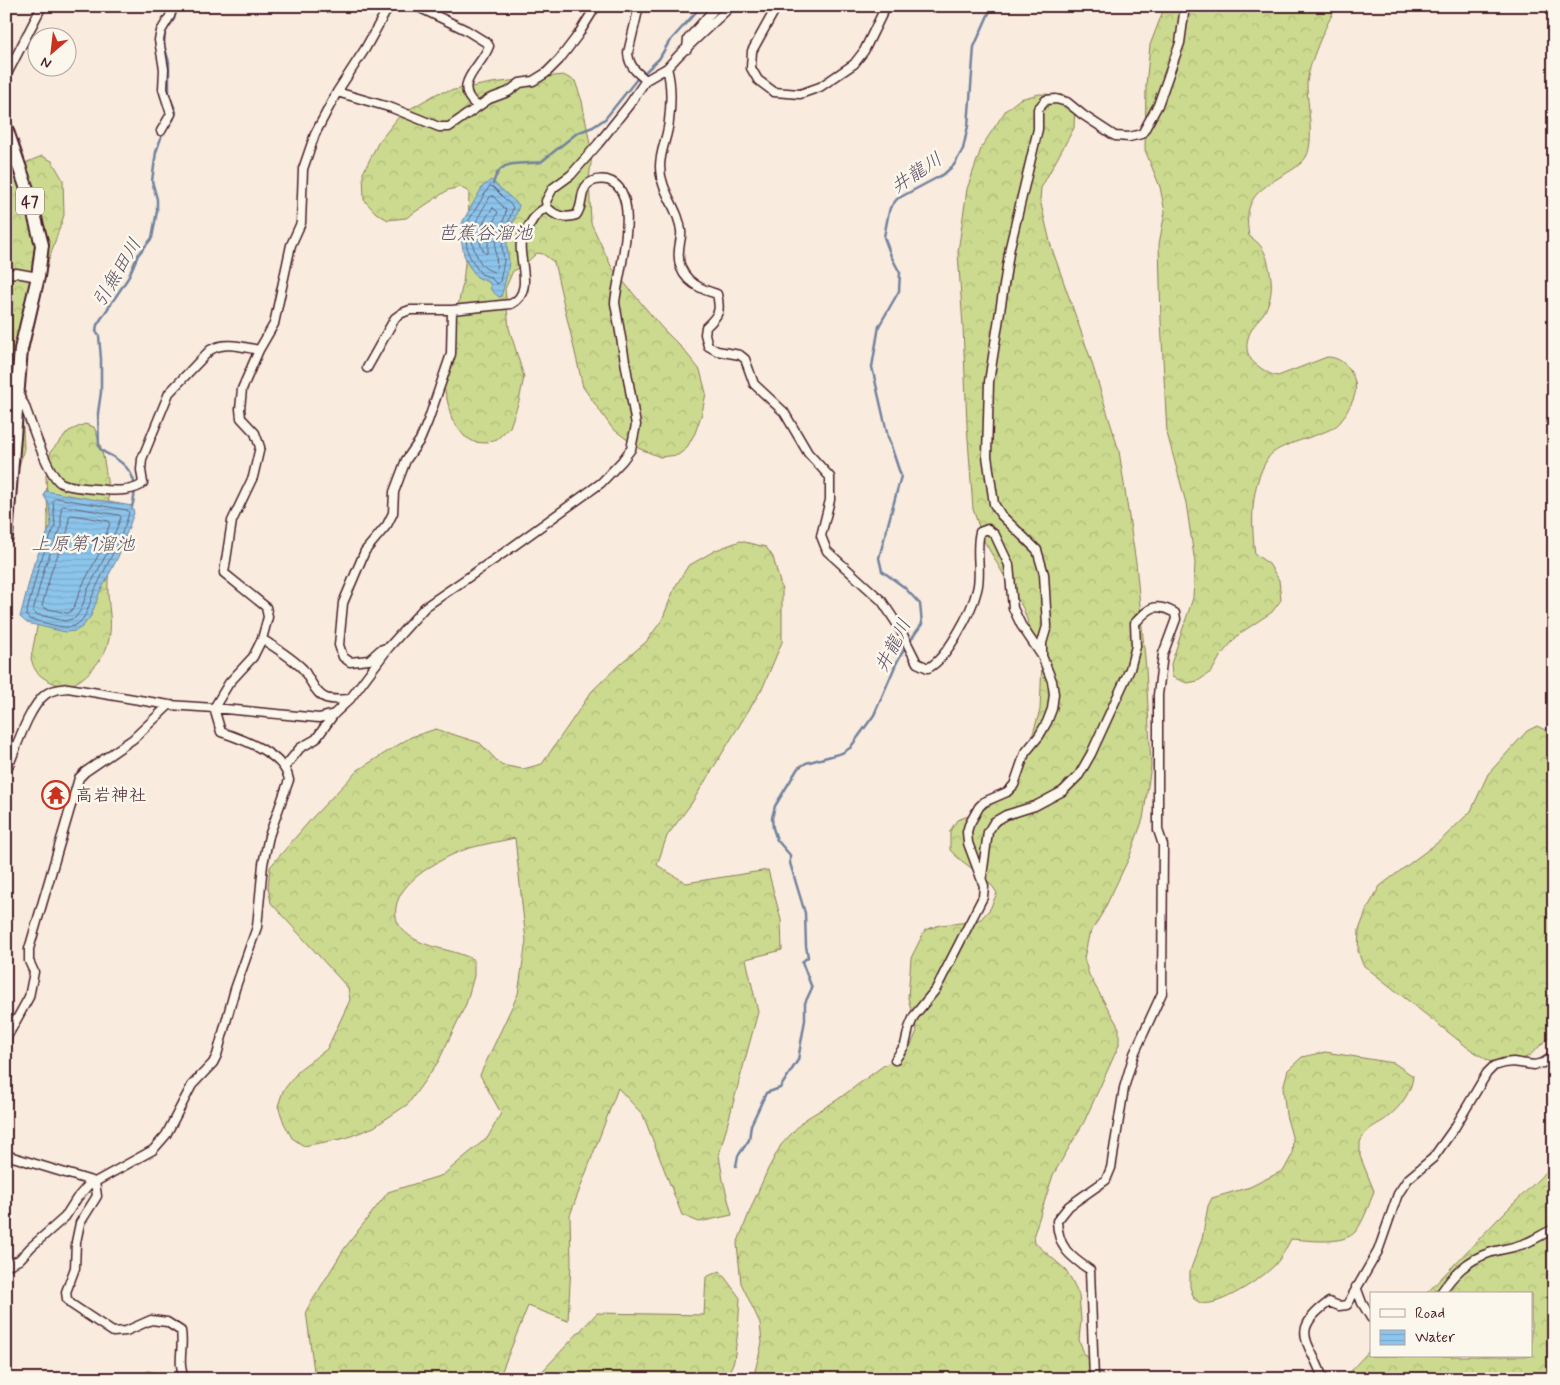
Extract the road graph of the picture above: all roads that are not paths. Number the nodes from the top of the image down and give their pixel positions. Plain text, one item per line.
1 (42, 6) edge
2 (173, 6) edge
3 (389, 6) edge
4 (416, 6) edge
5 (596, 6) edge
6 (639, 6) edge
7 (717, 6) edge
8 (731, 6) edge
9 (777, 6) edge
10 (886, 6) edge
11 (1184, 6) edge
12 (687, 48) junction
13 (667, 68) junction
14 (6, 76) edge
15 (646, 80) junction
16 (336, 92) junction
17 (476, 106) junction
18 (6, 128) edge
19 (161, 131) dead end
20 (547, 207) junction
21 (6, 274) edge
22 (38, 277) junction
23 (452, 310) junction
24 (258, 350) junction
25 (367, 368) dead end
26 (16, 394) junction
27 (6, 537) edge
28 (262, 638) junction
29 (389, 647) junction
30 (1042, 656) junction
31 (350, 699) junction
32 (169, 705) junction
33 (214, 708) junction
34 (334, 714) junction
35 (284, 768) junction
36 (6, 772) edge
37 (981, 878) junction
38 (6, 1043) edge
39 (1554, 1056) edge
40 (895, 1060) dead end
41 (6, 1155) edge
42 (93, 1182) junction
43 (1554, 1229) edge
44 (6, 1266) edge
45 (1356, 1286) junction
46 (1441, 1292) edge
47 (1370, 1316) edge
48 (184, 1379) edge
49 (1094, 1379) edge
50 (1323, 1379) edge

1 - 14 street
2 - 19 street
3 - 16 street
4 - 17 street
5 - 17 street
6 - 15 street
7 - 12 street
8 - 12 street
9 - 10 street
11 - 30 street
12 - 13 street
13 - 15 street
13 - 30 street
15 - 20 street
16 - 17 street
16 - 24 street
18 - 22 main road, 47
20 - 23 street
20 - 29 street
21 - 22 street
22 - 26 main road, 47
23 - 25 street
23 - 29 street
24 - 26 street
24 - 28 street
26 - 27 main road, 47
28 - 31 street
28 - 33 street
29 - 31 street
30 - 37 street
31 - 34 street
32 - 33 street
32 - 36 street
32 - 38 street
33 - 34 street
33 - 35 street
34 - 35 street
35 - 42 street
37 - 40 street
37 - 49 street
39 - 45 street
41 - 42 street
42 - 44 street
42 - 48 street
43 - 46 street
45 - 47 street
45 - 50 street

